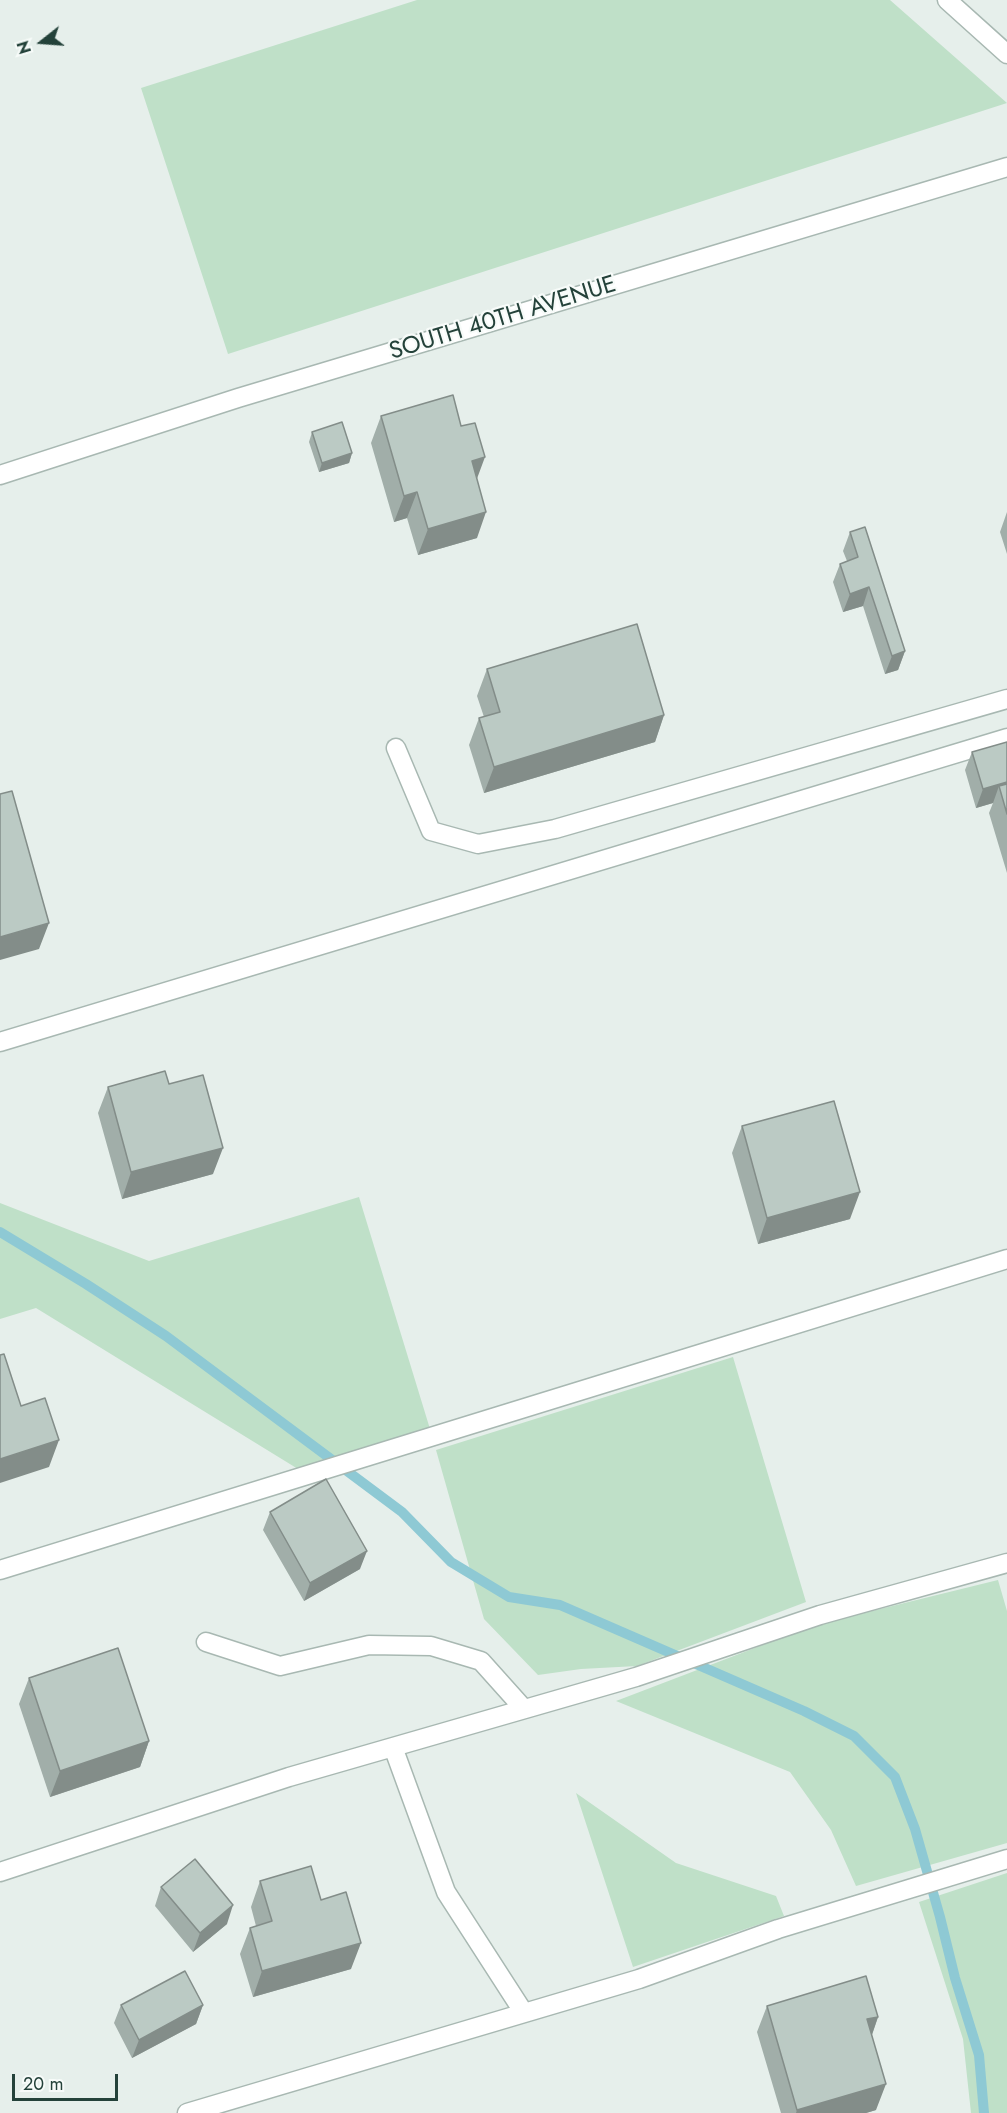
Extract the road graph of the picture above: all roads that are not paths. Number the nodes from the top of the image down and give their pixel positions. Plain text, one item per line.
1 (947, 0) edge
2 (1007, 54) edge
3 (1007, 167) edge
4 (0, 475) edge
5 (1007, 699) edge
6 (1007, 738) edge
7 (396, 748) dead end
8 (0, 1042) edge
9 (1007, 1259) edge
10 (1007, 1563) edge
11 (0, 1570) edge
12 (206, 1642) dead end
13 (524, 1709) junction
14 (393, 1747) junction
15 (1007, 1859) edge
16 (0, 1872) edge
17 (524, 2013) junction
18 (187, 2113) edge

1 - 2 street
3 - 4 street, SOUTH 40TH AVENUE
5 - 7 street
6 - 8 street
9 - 11 street
10 - 13 street
12 - 13 street
13 - 14 street
14 - 16 street
14 - 17 street
15 - 17 street
17 - 18 street

